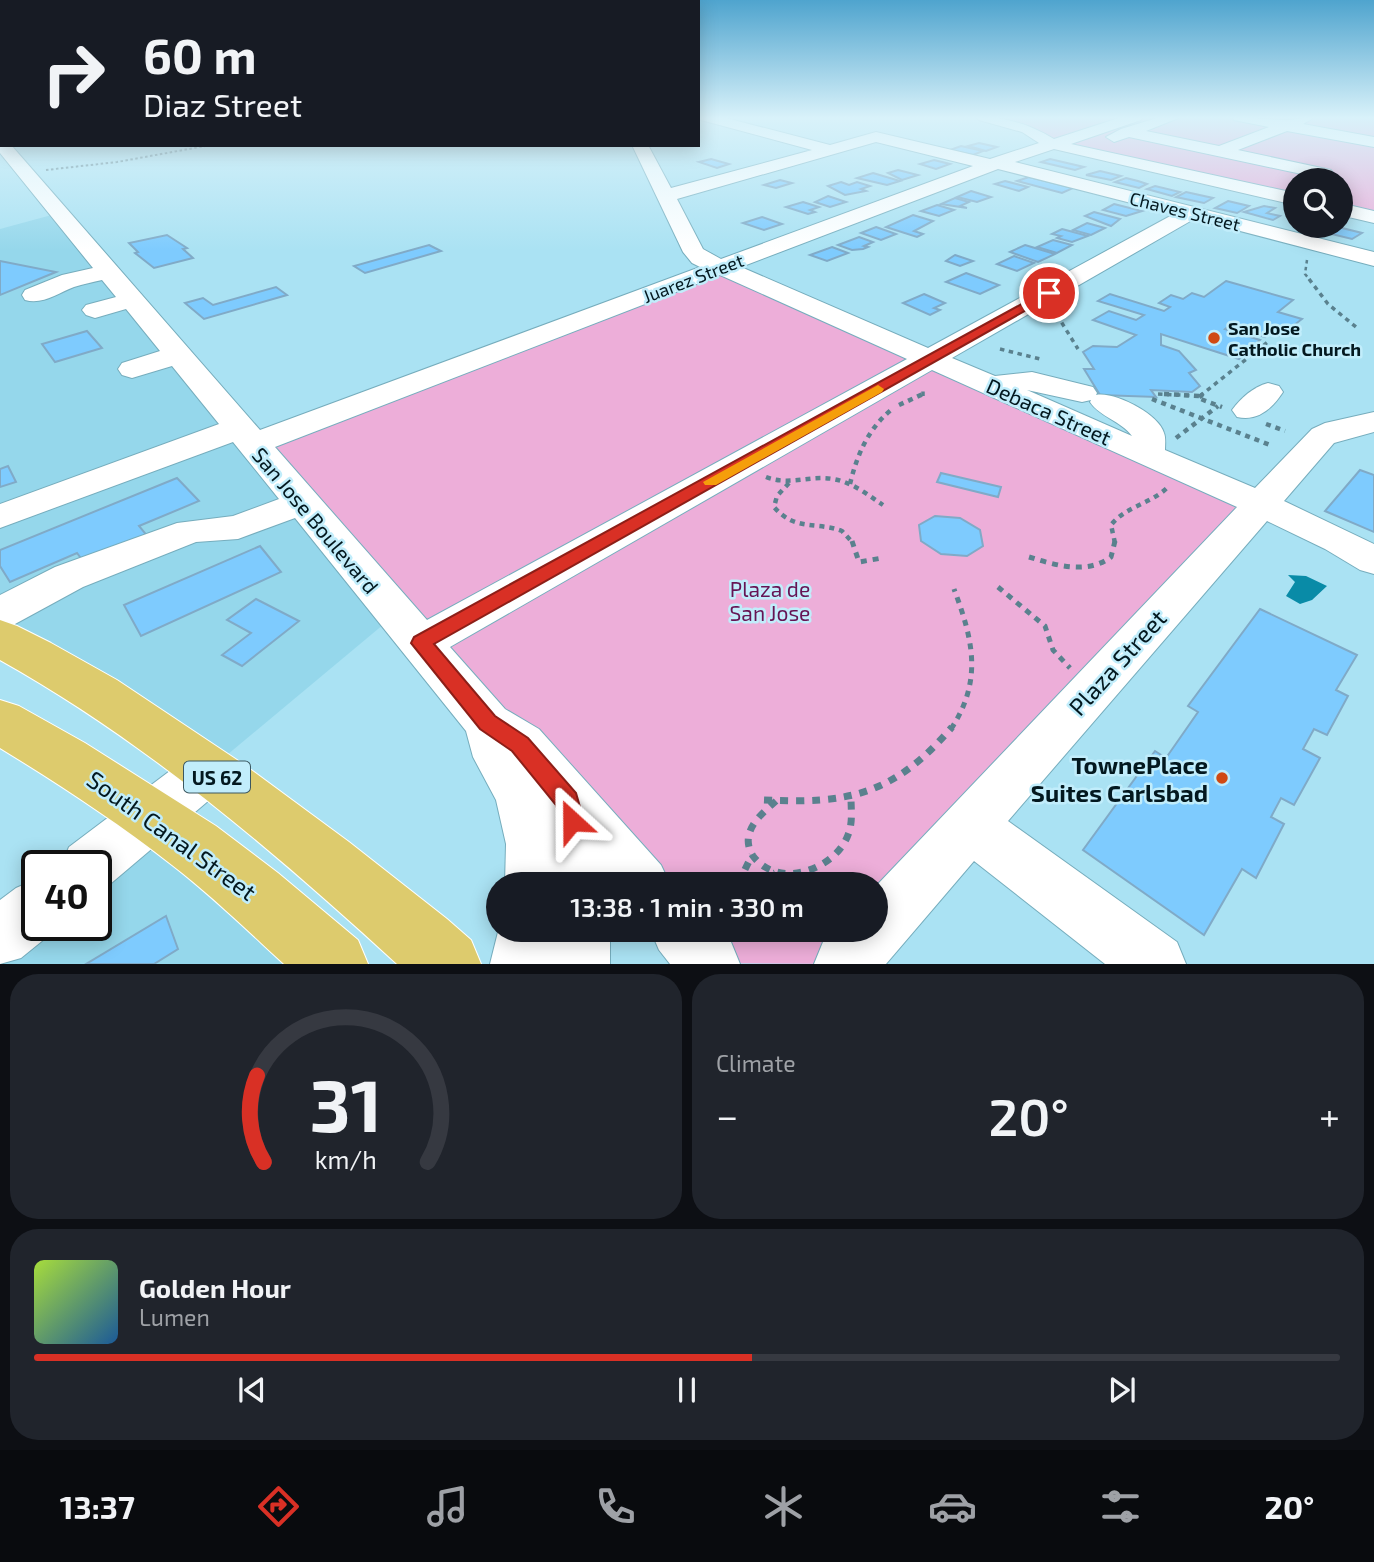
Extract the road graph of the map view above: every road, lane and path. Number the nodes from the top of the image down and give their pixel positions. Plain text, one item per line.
1 (16, 162) edge
2 (75, 162) edge
3 (117, 162) edge
4 (649, 162) edge
5 (784, 162) edge
6 (985, 162) edge
7 (1000, 162) edge
8 (1131, 162) edge
9 (1149, 162) edge
10 (1196, 162) edge
11 (1268, 162) edge
12 (994, 164) junction
13 (1296, 168) edge
14 (1179, 169) junction
15 (1283, 192) edge
16 (666, 196) junction
17 (1283, 196) edge
18 (1353, 212) edge
19 (1191, 213) junction
20 (1374, 217) edge
21 (1325, 246) junction
22 (1374, 259) edge
23 (722, 267) junction
24 (108, 272) junction
25 (34, 295) dead end
26 (132, 300) junction
27 (95, 310) dead end
28 (1057, 315) dead end
29 (1356, 327) dead end
30 (1078, 349) dead end
31 (178, 355) junction
32 (132, 369) dead end
33 (924, 370) junction
34 (991, 386) junction
35 (1158, 394) dead end
36 (1200, 396) dead end
37 (1152, 399) dead end
38 (1218, 406) dead end
39 (1202, 418) junction
40 (1342, 420) edge
41 (246, 436) junction
42 (1270, 445) dead end
43 (1161, 447) junction
44 (761, 474) dead end
45 (1175, 478) dead end
46 (773, 481) junction
47 (789, 483) junction
48 (850, 484) junction
49 (778, 492) junction
50 (301, 503) junction
51 (1260, 504) junction
52 (883, 505) dead end
53 (0, 517) edge
54 (1028, 557) dead end
55 (882, 558) dead end
56 (1374, 561) edge
57 (998, 587) dead end
58 (954, 589) dead end
59 (0, 613) edge
60 (0, 638) edge
61 (421, 643) junction
62 (1070, 668) dead end
63 (0, 721) edge
64 (488, 723) junction
65 (209, 770) junction
66 (850, 797) junction
67 (568, 800) junction
68 (764, 800) dead end
69 (776, 801) junction
70 (153, 816) junction
71 (970, 825) junction
72 (109, 850) edge
73 (752, 855) junction
74 (534, 872) edge
75 (582, 872) edge
76 (630, 872) edge
77 (744, 872) edge
78 (775, 872) edge
79 (798, 872) edge
80 (888, 916) edge
81 (21, 921) edge
82 (0, 937) edge
83 (525, 942) edge
84 (580, 942) edge
85 (691, 942) edge
86 (864, 942) edge
87 (433, 951) edge
88 (1150, 962) edge
89 (334, 964) edge
90 (521, 964) edge
91 (579, 964) edge
92 (709, 964) edge
93 (845, 964) edge

1 - 24 street, San Jose Boulevard
2 - 3 path
4 - 16 street, Debaca Street
5 - 16 street
6 - 12 street, Chaves Street
7 - 12 street, Juarez Street
8 - 17 street
9 - 14 street
10 - 14 street
11 - 13 street
12 - 19 street, Chaves Street
12 - 23 street, Juarez Street
14 - 15 street
16 - 23 street, Debaca Street
18 - 20 street
19 - 21 street, Chaves Street
19 - 33 street
21 - 22 street, Chaves Street
21 - 29 path
23 - 33 street, Debaca Street
23 - 41 street, Juarez Street
24 - 25 street
24 - 26 street, San Jose Boulevard
26 - 27 street
26 - 31 street, San Jose Boulevard
28 - 30 path
31 - 32 street
31 - 41 street, San Jose Boulevard
33 - 34 street, Debaca Street
33 - 48 path
33 - 61 street
34 - 43 street, Debaca Street
34 - 43 street
35 - 36 path
37 - 39 path
38 - 39 path
39 - 42 path
39 - 43 path
40 - 51 street, Plaza Street
41 - 50 street, San Jose Boulevard
41 - 53 street, Juarez Street
43 - 51 street, Debaca Street
44 - 46 path
45 - 54 path
46 - 47 path
46 - 49 path
47 - 48 path
47 - 49 path
48 - 52 path
49 - 55 path
50 - 59 street
50 - 61 street, San Jose Boulevard
51 - 56 street, Debaca Street
51 - 71 street, Plaza Street
57 - 62 path
58 - 66 path
60 - 65 highway, US 62
61 - 64 street, San Jose Boulevard
63 - 70 highway, South Canal Street
64 - 67 street, San Jose Boulevard
64 - 74 street
65 - 70 street
65 - 87 highway, US 62
66 - 69 path
66 - 79 path
67 - 75 street
67 - 76 street, San Jose Boulevard
68 - 69 path
69 - 73 path
70 - 72 street
70 - 89 highway, South Canal Street
71 - 80 street, Plaza Street
71 - 88 street
73 - 77 path
73 - 78 path
81 - 82 street
83 - 90 street
84 - 91 street
85 - 92 street
86 - 93 street, Plaza Street

